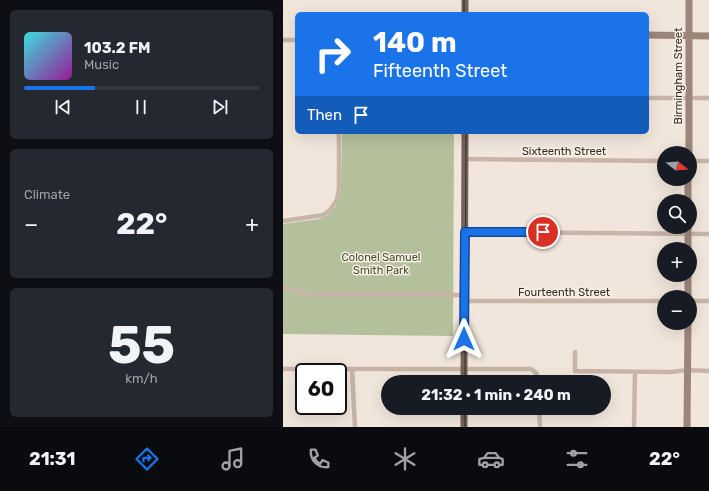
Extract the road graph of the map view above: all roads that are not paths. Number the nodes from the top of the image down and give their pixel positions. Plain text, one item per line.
1 (465, 0) edge
2 (689, 0) edge
3 (465, 12) edge
4 (649, 35) edge
5 (689, 36) junction
6 (709, 36) edge
7 (283, 40) edge
8 (295, 40) edge
9 (649, 98) edge
10 (689, 98) junction
11 (709, 98) edge
12 (339, 134) edge
13 (465, 134) edge
14 (689, 146) edge
15 (465, 159) junction
16 (657, 160) edge
17 (697, 161) edge
18 (709, 161) edge
19 (283, 221) edge
20 (657, 230) edge
21 (465, 232) junction
22 (697, 232) edge
23 (709, 234) edge
24 (283, 287) edge
25 (464, 298) junction
26 (657, 301) edge
27 (697, 301) edge
28 (709, 302) edge
29 (688, 330) edge
30 (575, 352) dead end
31 (464, 368) junction
32 (283, 369) edge
33 (352, 369) junction
34 (688, 370) junction
35 (709, 371) edge
36 (635, 372) junction
37 (464, 375) edge
38 (537, 375) edge
39 (464, 415) edge
40 (539, 415) edge
41 (465, 426) edge
42 (355, 427) edge
43 (540, 427) edge
44 (634, 427) edge
45 (687, 427) edge

1 - 3 main road
2 - 5 street, Birmingham Street
4 - 5 street
5 - 6 street
5 - 10 street, Birmingham Street
7 - 8 street
9 - 10 street
10 - 11 street
10 - 14 street, Birmingham Street
12 - 19 street
13 - 15 main road
15 - 16 street, Sixteenth Street
15 - 21 main road
17 - 18 street
20 - 21 street
21 - 25 main road
22 - 23 street
24 - 25 street, Fourteenth Street
25 - 26 street, Fourteenth Street
25 - 31 main road
27 - 28 street
29 - 34 street
30 - 36 street
31 - 33 street
31 - 37 main road
31 - 38 street
32 - 33 street
33 - 42 street
34 - 35 street
34 - 36 street
34 - 45 street
36 - 44 street
39 - 41 main road
40 - 43 street

